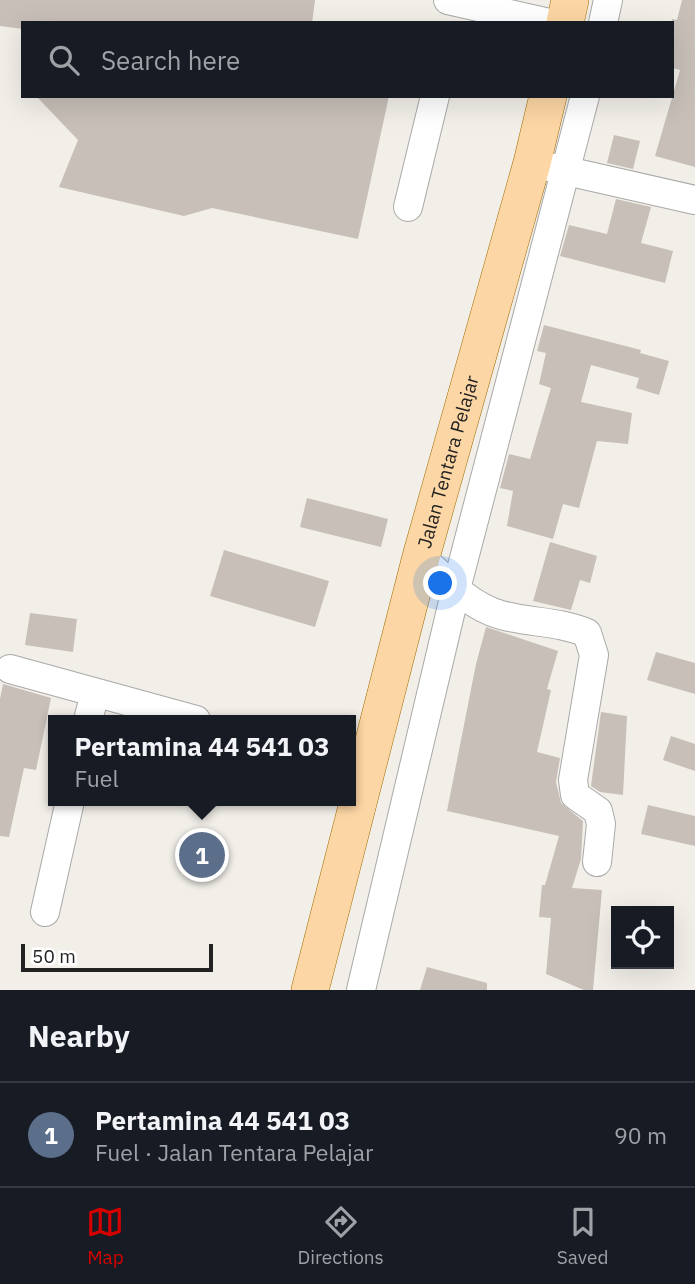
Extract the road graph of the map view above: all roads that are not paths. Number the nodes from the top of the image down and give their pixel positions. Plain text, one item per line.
1 (570, 0) edge
2 (608, 0) edge
3 (454, 6) edge
4 (538, 21) edge
5 (565, 21) edge
6 (603, 21) edge
7 (435, 98) edge
8 (548, 98) edge
9 (584, 98) edge
10 (549, 167) junction
11 (695, 200) edge
12 (408, 207) dead end
13 (421, 557) junction
14 (456, 589) junction
15 (10, 669) dead end
16 (94, 693) junction
17 (89, 715) edge
18 (177, 715) edge
19 (358, 764) edge
20 (69, 806) edge
21 (349, 806) edge
22 (597, 862) dead end
23 (45, 912) dead end
24 (310, 990) edge
25 (361, 990) edge

1 - 5 main road
2 - 6 street
3 - 4 street
7 - 12 street
8 - 10 main road, Jalan Tentara Pelajar
9 - 10 street
10 - 11 street
10 - 13 main road, Jalan Tentara Pelajar
10 - 14 street
13 - 14 street
13 - 19 main road, Jalan Tentara Pelajar
14 - 22 street
14 - 25 street
15 - 16 street
16 - 17 street
16 - 18 street
20 - 23 street
21 - 24 main road, Jalan Tentara Pelajar

